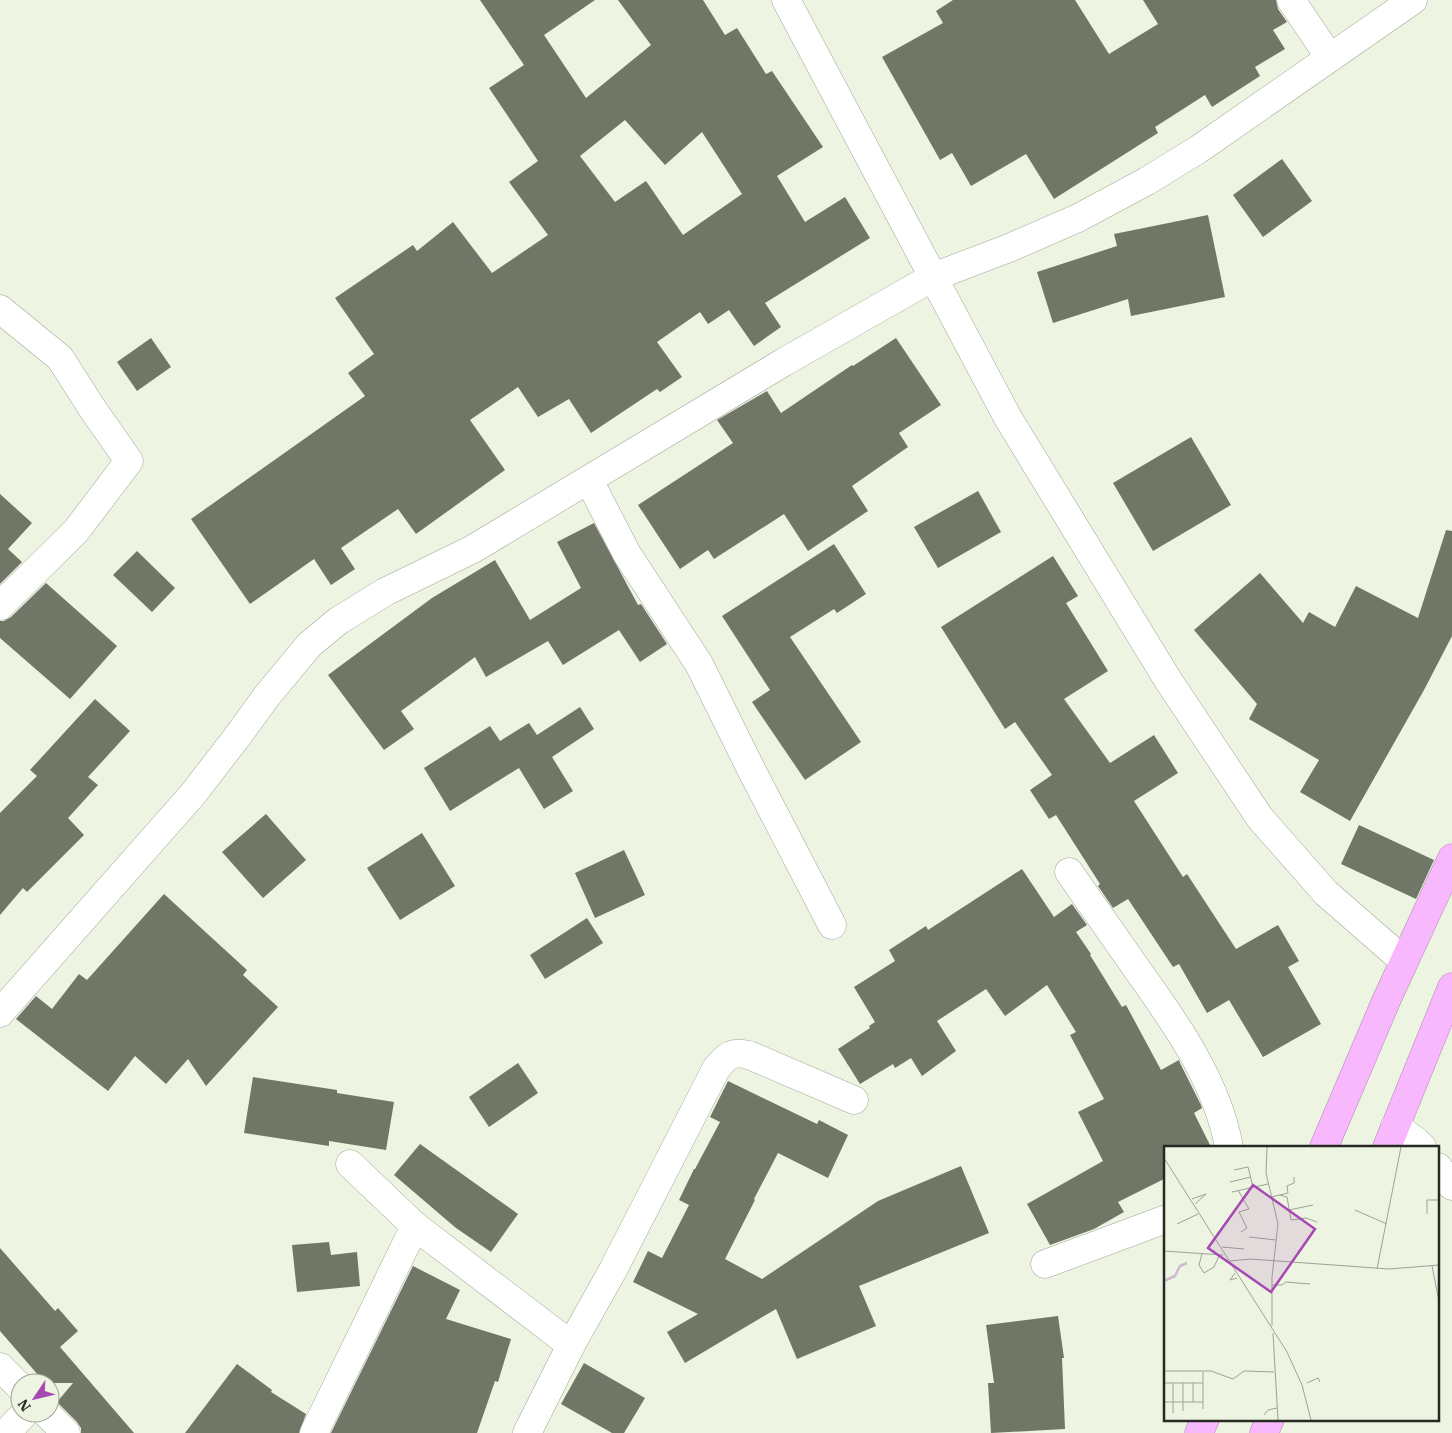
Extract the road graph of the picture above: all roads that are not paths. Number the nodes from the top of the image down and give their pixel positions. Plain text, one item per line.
1 (786, 0) edge
2 (1291, 0) edge
3 (1414, 0) edge
4 (1330, 58) junction
5 (933, 277) junction
6 (0, 309) edge
7 (588, 481) junction
8 (0, 606) edge
9 (1452, 858) edge
10 (1070, 872) dead end
11 (832, 925) dead end
12 (1404, 962) junction
13 (1452, 988) edge
14 (0, 1014) edge
15 (854, 1100) dead end
16 (1391, 1136) edge
17 (1229, 1146) edge
18 (1324, 1146) edge
19 (1421, 1146) edge
20 (350, 1164) dead end
21 (1164, 1221) edge
22 (415, 1226) junction
23 (1045, 1264) dead end
24 (571, 1345) junction
25 (0, 1367) edge
26 (10, 1377) edge
27 (1205, 1420) edge
28 (1270, 1420) edge
29 (16, 1423) edge
30 (56, 1423) edge
31 (6, 1433) edge
32 (66, 1433) edge
33 (314, 1433) edge
34 (527, 1433) edge
35 (1199, 1433) edge
36 (1264, 1433) edge

1 - 5 street
2 - 4 street
3 - 4 street
4 - 5 street
5 - 7 street
5 - 12 street
6 - 8 street
7 - 11 street
7 - 14 street
9 - 12 highway
10 - 17 street
12 - 18 highway
13 - 16 highway
15 - 24 street
16 - 19 street
20 - 22 street
21 - 23 street
22 - 24 street
22 - 33 street
24 - 34 street
25 - 26 street
27 - 35 highway
28 - 36 highway
29 - 31 street
30 - 32 street

